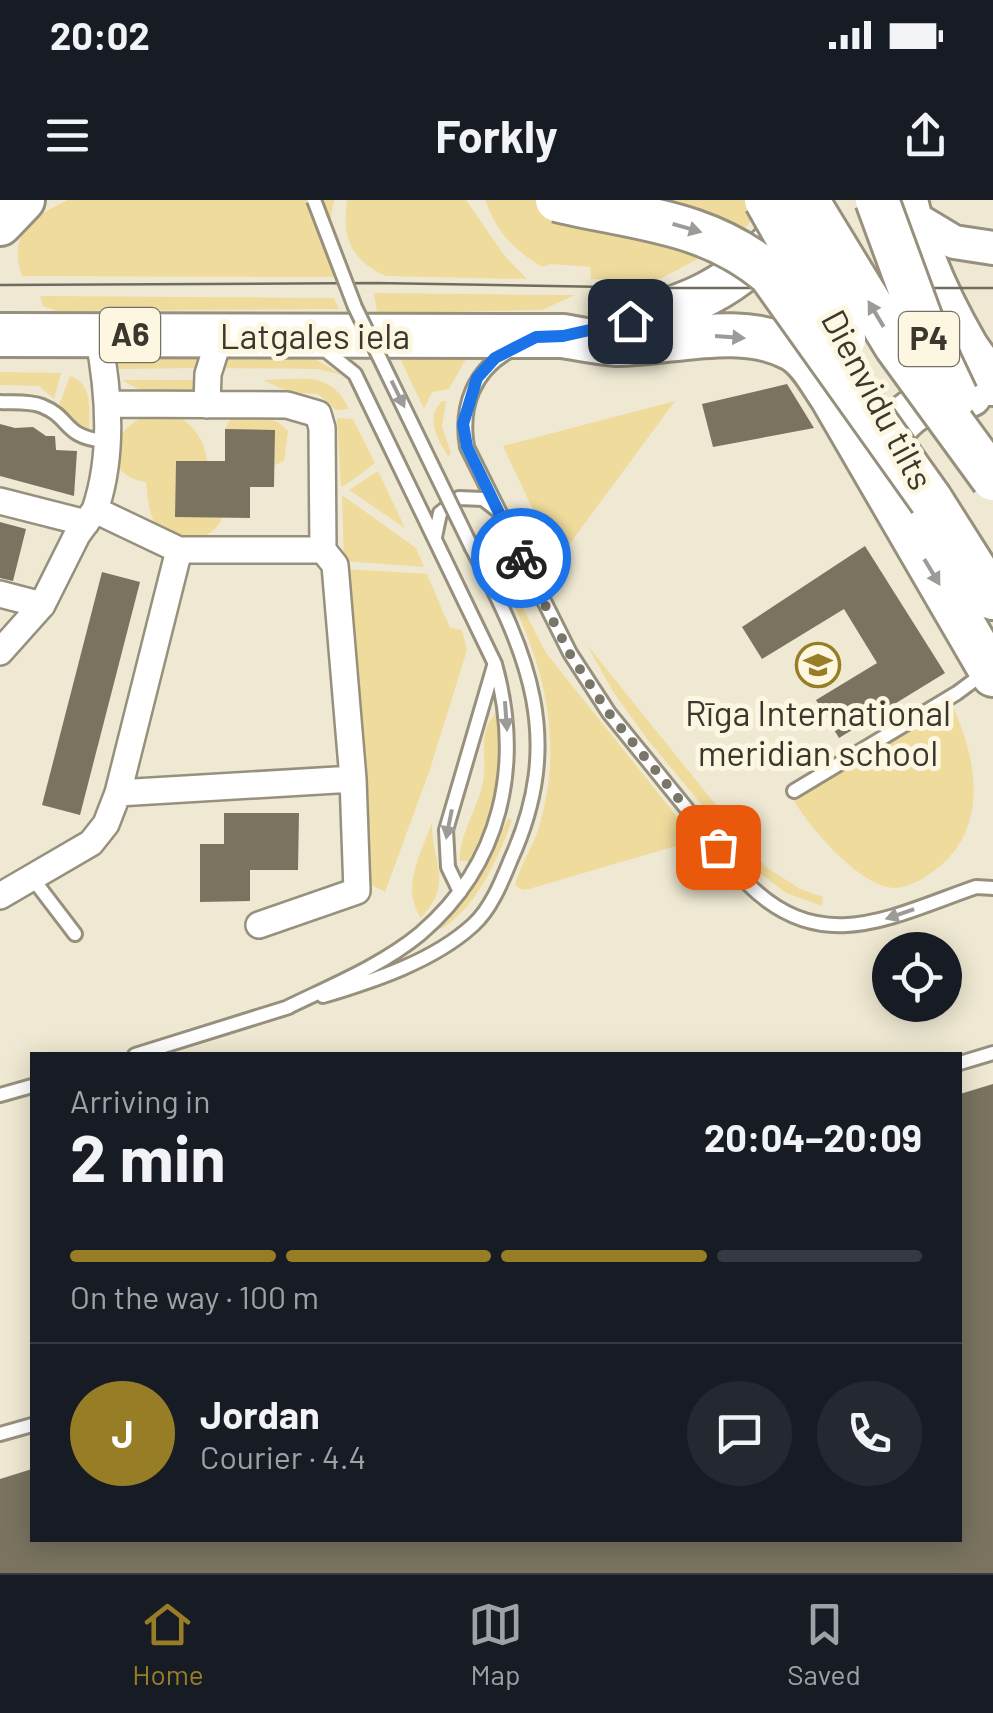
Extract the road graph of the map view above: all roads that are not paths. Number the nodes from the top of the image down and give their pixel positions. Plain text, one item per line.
1 (23, 200) edge
2 (314, 200) edge
3 (557, 200) edge
4 (768, 200) edge
5 (810, 200) edge
6 (898, 205) edge
7 (0, 224) edge
8 (993, 248) edge
9 (0, 301) edge
10 (0, 335) edge
11 (83, 335) junction
12 (220, 336) junction
13 (288, 336) junction
14 (550, 336) junction
15 (992, 376) edge
16 (0, 402) edge
17 (108, 404) junction
18 (207, 405) junction
19 (105, 442) junction
20 (993, 476) edge
21 (882, 488) junction
22 (930, 500) junction
23 (0, 501) edge
24 (501, 516) junction
25 (91, 517) junction
26 (440, 548) junction
27 (179, 550) junction
28 (323, 550) junction
29 (0, 594) edge
30 (993, 598) edge
31 (42, 605) junction
32 (0, 652) edge
33 (495, 664) junction
34 (992, 672) edge
35 (352, 780) junction
36 (794, 790) dead end
37 (118, 793) junction
38 (33, 879) junction
39 (993, 888) edge
40 (460, 892) junction
41 (0, 896) edge
42 (259, 925) dead end
43 (75, 934) dead end
44 (286, 1008) junction
45 (145, 1052) edge
46 (993, 1053) edge
47 (962, 1062) edge
48 (30, 1087) edge
49 (0, 1095) edge
50 (30, 1426) edge
51 (0, 1434) edge

1 - 7 highway
2 -> 44 lane, bridge
3 -> 22 highway, P4, bridge
4 - 14 highway
4 - 22 highway, Dienvidu tilts, bridge
5 - 14 highway, A6
20 -> 5 highway, Dienvidu tilts, bridge
6 - 8 street
6 - 15 highway
6 - 20 highway, P4, bridge
9 - 11 highway, Latgales iela / A6
10 - 11 highway, Latgales iela / A6
11 - 12 highway, Latgales iela / A6
11 - 17 street
12 - 13 highway, Latgales iela / A6
12 - 18 street
13 - 14 highway, Latgales iela / A6
13 - 26 lane
14 -> 21 highway
14 - 24 lane
15 - 21 highway
16 - 19 lane
17 - 18 street
17 - 19 street
18 - 28 street
19 - 25 street
21 -> 34 highway
22 - 30 highway, Dienvidu tilts / P4
23 - 25 street
24 - 26 lane
39 -> 24 lane
25 - 27 street
25 - 31 street
26 - 33 lane
27 - 28 street
27 - 37 street
28 - 35 street
29 - 31 street
31 - 32 street
33 -> 40 lane
33 -> 40 lane
34 - 36 lane
35 - 37 street
35 - 42 street
37 - 38 street
38 - 41 street
38 - 43 lane
40 - 44 lane
44 - 45 lane
46 - 47 lane
48 - 49 lane
50 - 51 lane

